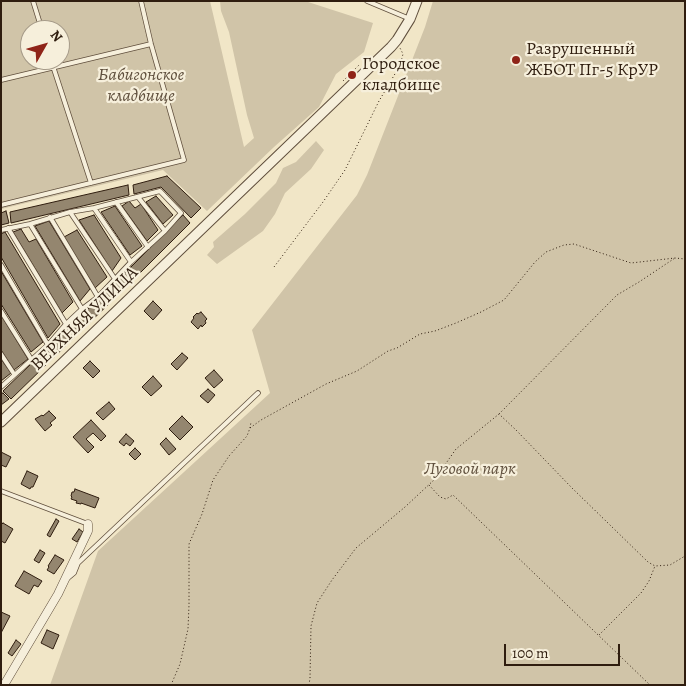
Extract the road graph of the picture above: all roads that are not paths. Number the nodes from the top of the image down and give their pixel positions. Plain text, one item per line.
1 (33, 1) edge
2 (141, 1) edge
3 (367, 1) edge
4 (417, 1) edge
5 (410, 19) junction
6 (39, 20) edge
7 (151, 44) junction
8 (70, 64) edge
9 (44, 70) edge
10 (54, 70) edge
11 (1, 80) edge
12 (91, 184) junction
13 (138, 196) junction
14 (116, 202) junction
15 (1, 205) edge
16 (94, 208) junction
17 (70, 212) junction
18 (50, 217) junction
19 (30, 224) junction
20 (8, 228) junction
21 (1, 230) edge
22 (165, 231) junction
23 (148, 248) junction
24 (131, 262) junction
25 (1, 265) edge
26 (115, 279) junction
27 (98, 296) junction
28 (82, 309) junction
29 (1, 311) edge
30 (66, 324) junction
31 (48, 345) junction
32 (1, 354) edge
33 (31, 359) junction
34 (14, 374) junction
35 (1, 387) edge
36 (258, 393) dead end
37 (1, 422) edge
38 (1, 491) edge
39 (88, 524) joint
40 (64, 582) junction
41 (4, 685) edge

1 - 6 lane
2 - 7 lane
3 - 5 lane
4 - 5 street, ВЕРХНЯЯ УЛИЦА
5 - 37 street, ВЕРХНЯЯ УЛИЦА
7 - 8 lane
7 - 12 lane
9 - 11 lane
10 - 12 lane
12 - 15 lane
13 - 14 lane
13 - 22 lane
13 - 22 lane
14 - 16 lane
14 - 23 lane
16 - 17 lane
16 - 24 lane
17 - 18 lane
17 - 26 lane
18 - 19 lane
18 - 27 lane
19 - 20 lane
19 - 28 lane
20 - 21 lane
20 - 30 lane
22 - 23 lane
23 - 24 lane
24 - 26 lane
25 - 31 lane
26 - 27 lane
27 - 28 lane
28 - 30 lane
29 - 33 lane
30 - 31 lane
31 - 33 lane
32 - 34 lane
33 - 34 lane
34 - 35 lane
36 - 40 lane
38 - 39 lane
39 - 40 street
40 - 41 street

